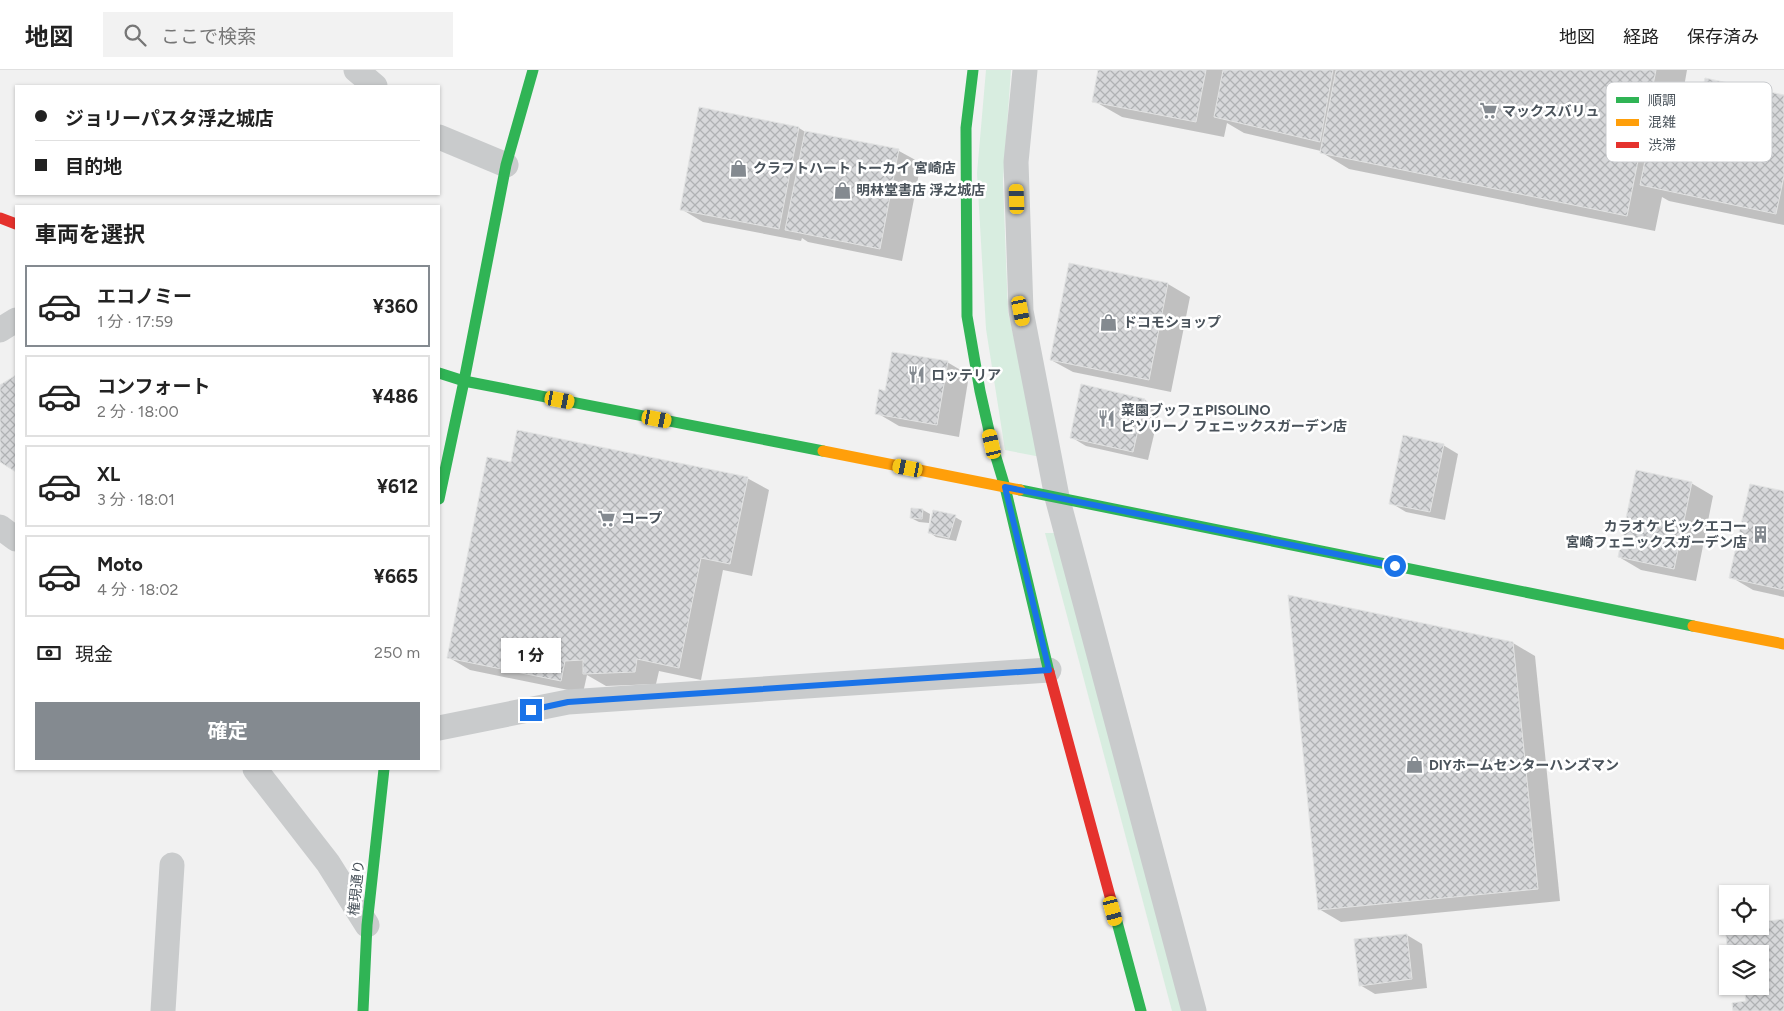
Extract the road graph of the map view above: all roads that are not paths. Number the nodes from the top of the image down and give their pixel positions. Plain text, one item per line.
1 (356, 70) edge
2 (533, 70) edge
3 (973, 70) edge
4 (1025, 70) edge
5 (374, 85) edge
6 (440, 137) edge
7 (506, 165) junction
8 (0, 218) edge
9 (15, 224) edge
10 (15, 321) edge
11 (0, 330) edge
12 (440, 373) edge
13 (464, 381) junction
14 (1005, 487) junction
15 (440, 494) edge
16 (1057, 497) junction
17 (0, 527) edge
18 (15, 538) edge
19 (1784, 644) edge
20 (1049, 670) junction
21 (440, 728) edge
22 (256, 770) edge
23 (384, 770) edge
24 (172, 865) dead end
25 (367, 925) junction
26 (163, 1011) edge
27 (362, 1011) edge
28 (1140, 1011) edge
29 (1194, 1011) edge

1 - 5 street
2 - 7 street
3 - 14 street
4 - 16 street
6 - 7 street
7 - 13 street
8 - 9 street
10 - 11 street
12 - 13 street
13 - 14 street
13 - 15 street
14 - 16 street
14 - 20 street
16 - 19 street
16 - 29 street
17 - 18 street
20 - 21 street
20 - 28 street
22 - 25 street
23 - 25 street, 権現通り
24 - 26 street
25 - 27 street, 権現通り

